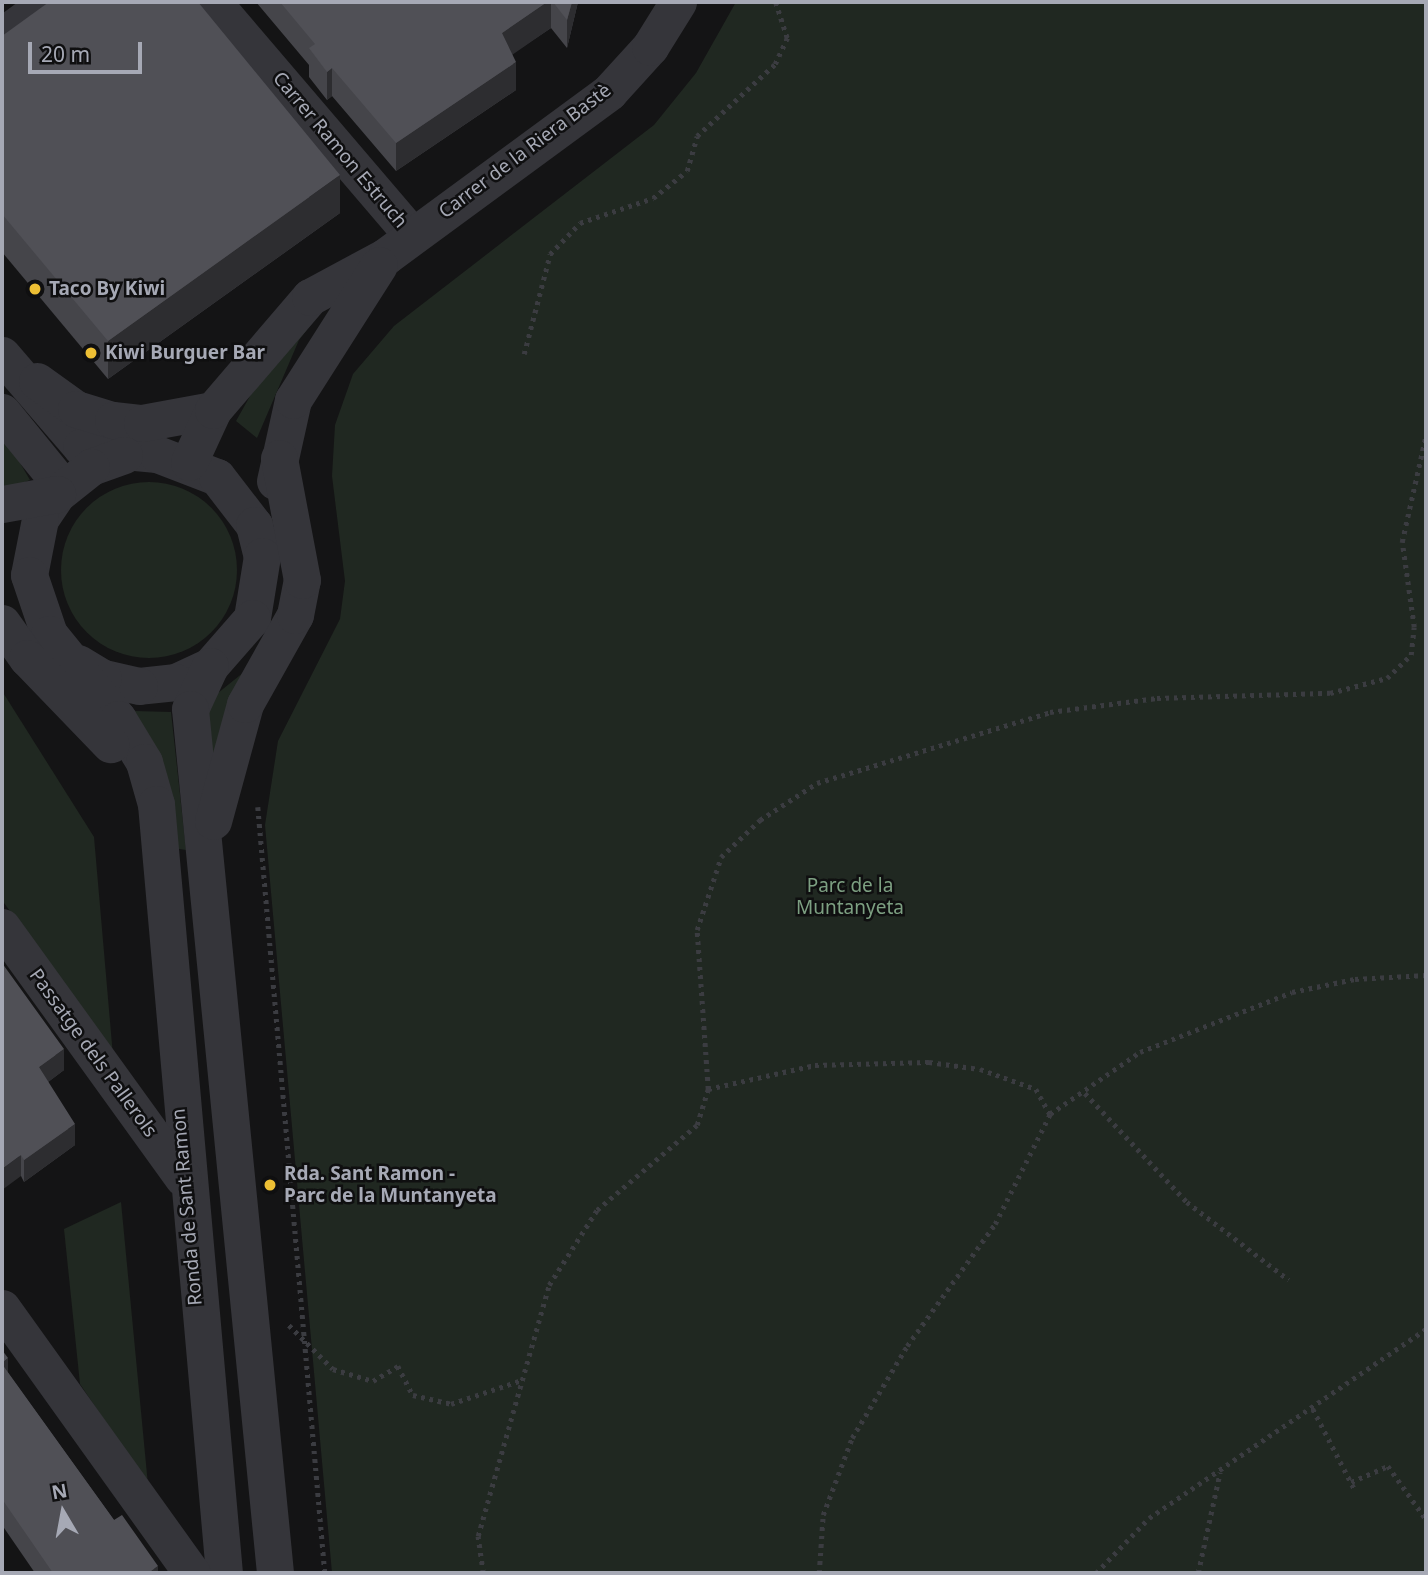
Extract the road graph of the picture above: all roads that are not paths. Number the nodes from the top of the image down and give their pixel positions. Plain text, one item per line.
1 (48, 2) edge
2 (213, 2) edge
3 (678, 2) edge
4 (2, 36) edge
5 (399, 245) junction
6 (3, 357) edge
7 (214, 410) junction
8 (2, 412) edge
9 (124, 455) junction
10 (279, 458) junction
11 (189, 462) junction
12 (60, 491) junction
13 (2, 504) edge
14 (2, 555) edge
15 (262, 556) junction
16 (34, 604) junction
17 (2, 623) edge
18 (71, 659) junction
19 (211, 666) junction
20 (160, 840) junction
21 (207, 860) junction
22 (2, 927) edge
23 (184, 1180) junction
24 (2, 1308) edge
25 (192, 1573) edge
26 (224, 1573) edge
27 (275, 1573) edge

1 - 4 street
2 - 5 street, Carrer Ramon Estruch
3 - 5 street, Carrer de la Riera Bastè
5 - 7 street, Carrer de la Riera Bastè
5 - 10 street, Carrer de la Riera Bastè
6 - 7 street
6 - 9 street
7 - 11 street, Carrer de la Riera Bastè
8 - 12 street
9 - 11 street
9 - 12 street
10 - 15 street, Carrer de la Riera Bastè
10 - 21 street, Ronda de Sant Ramon
11 - 15 street
12 - 13 street
12 - 16 street
14 - 16 street, Ronda de Sant Ramon
15 - 19 street, Ronda de Sant Ramon
16 - 18 street, Ronda de Sant Ramon
17 - 20 street, Ronda de Sant Ramon
18 - 19 street, Ronda de Sant Ramon
18 - 20 street, Ronda de Sant Ramon
19 - 21 street, Ronda de Sant Ramon
20 - 23 street, Ronda de Sant Ramon
21 - 27 street, Ronda de Sant Ramon
22 - 23 street, Passatge dels Pallerols
23 - 26 street, Ronda de Sant Ramon
24 - 25 street

